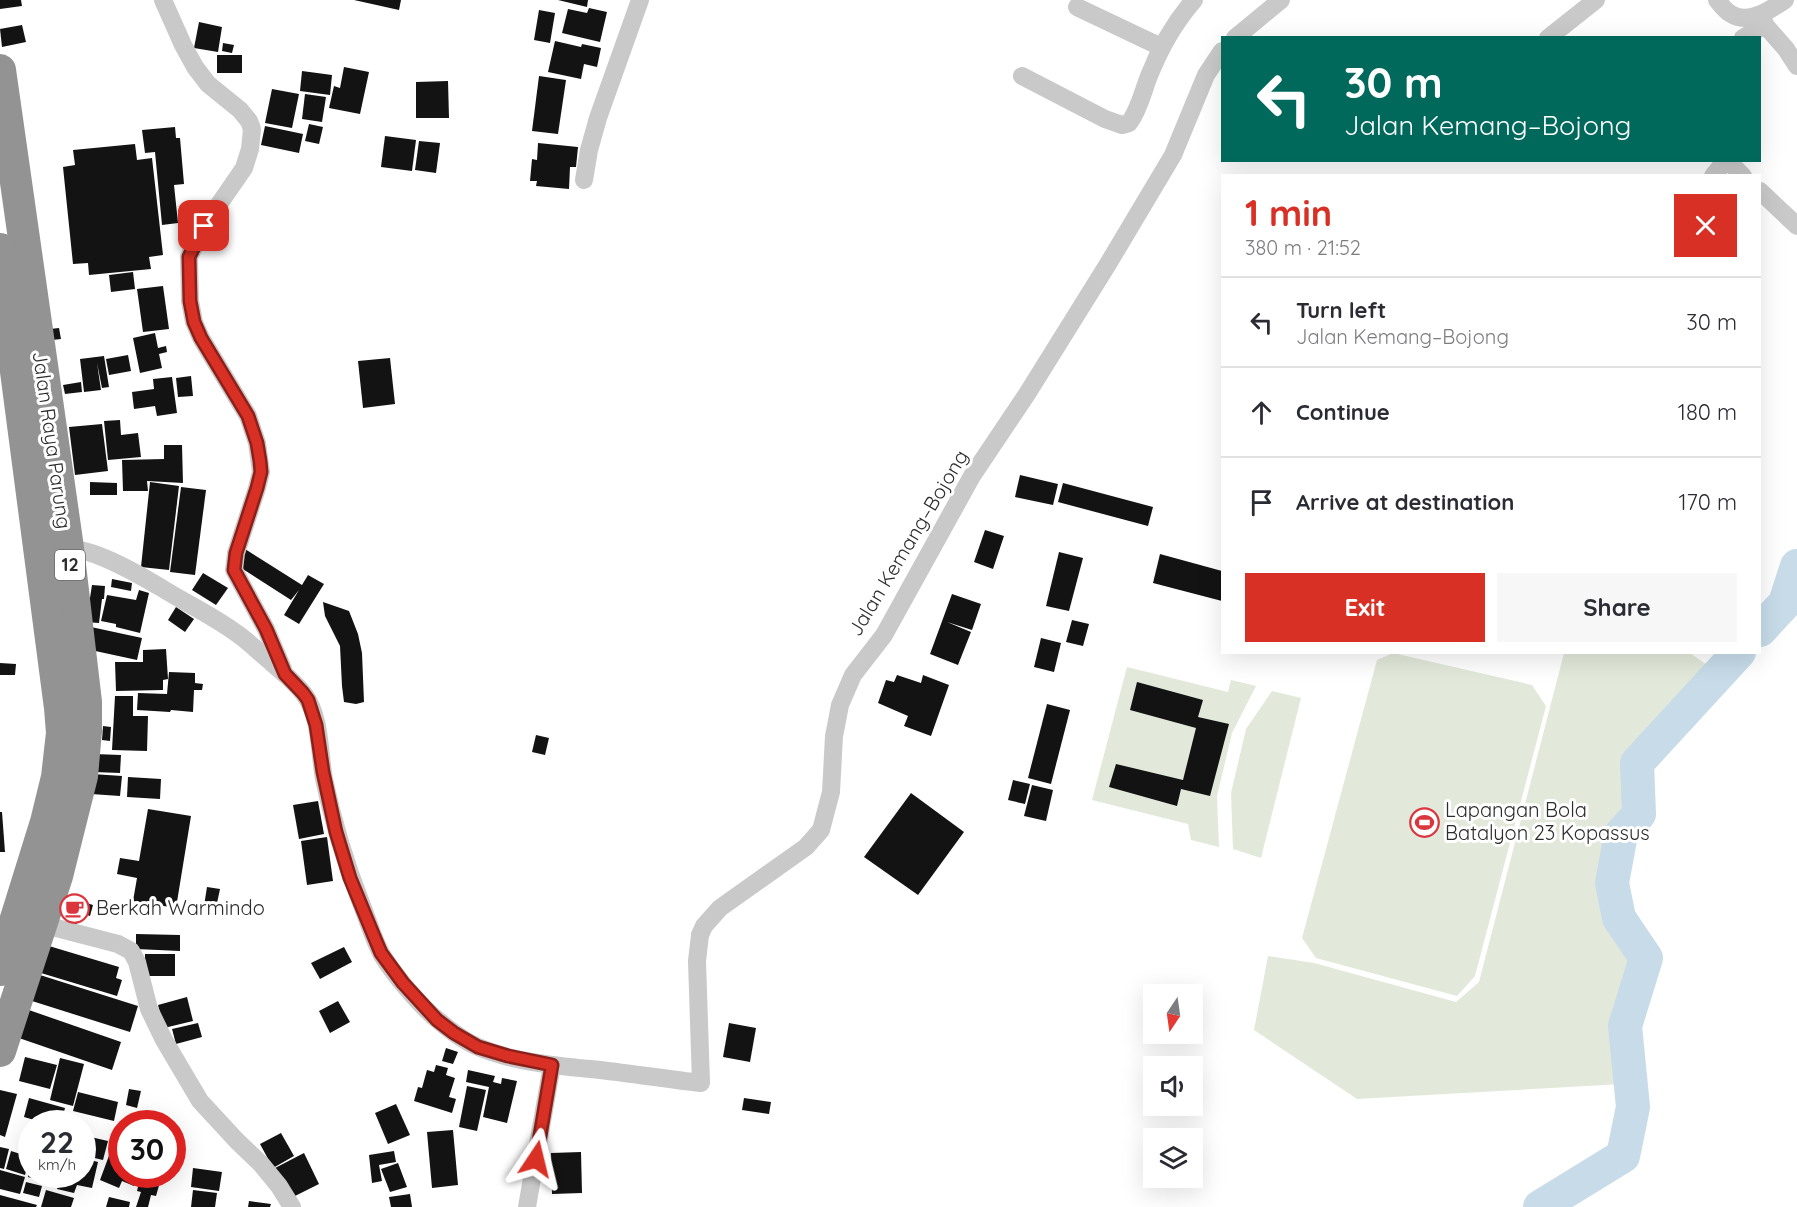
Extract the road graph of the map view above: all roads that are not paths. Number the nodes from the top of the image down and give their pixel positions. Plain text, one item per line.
1 (163, 0) edge
2 (640, 0) edge
3 (1194, 0) edge
4 (1281, 0) edge
5 (1596, 0) edge
6 (1717, 0) edge
7 (1785, 0) edge
8 (1077, 7) dead end
9 (1763, 19) junction
10 (1237, 36) edge
11 (1551, 36) edge
12 (1745, 36) edge
13 (1161, 47) junction
14 (1221, 52) edge
15 (1797, 66) edge
16 (0, 70) edge
17 (1022, 76) dead end
18 (1724, 162) edge
19 (1728, 162) edge
20 (1715, 174) edge
21 (1741, 174) edge
22 (584, 180) dead end
23 (1761, 192) edge
24 (1797, 226) edge
25 (0, 249) edge
26 (54, 551) junction
27 (285, 674) junction
28 (41, 924) junction
29 (0, 970) edge
30 (0, 1051) edge
31 (552, 1065) junction
32 (292, 1207) edge
33 (528, 1207) edge

1 - 27 street
2 - 22 street
3 - 13 street
4 - 10 street
5 - 11 street
6 - 9 street
7 - 9 street
8 - 13 street
9 - 12 street
9 - 15 street
13 - 17 street
14 - 31 street, Jalan Kemang–Bojong
16 - 26 highway, Jalan Raya Parung / 12
18 - 20 street
19 - 21 street
23 - 24 street
25 - 26 highway, Jalan Raya Parung / 12
26 - 27 street, Jalan Kemang–Bojong
26 - 28 highway, Jalan Raya Parung / 12
26 - 29 highway, Jalan Raya Parung / 12
27 - 31 street, Jalan Kemang–Bojong
28 - 30 highway, Jalan Raya Parung / 12
28 - 32 street
31 - 33 street

